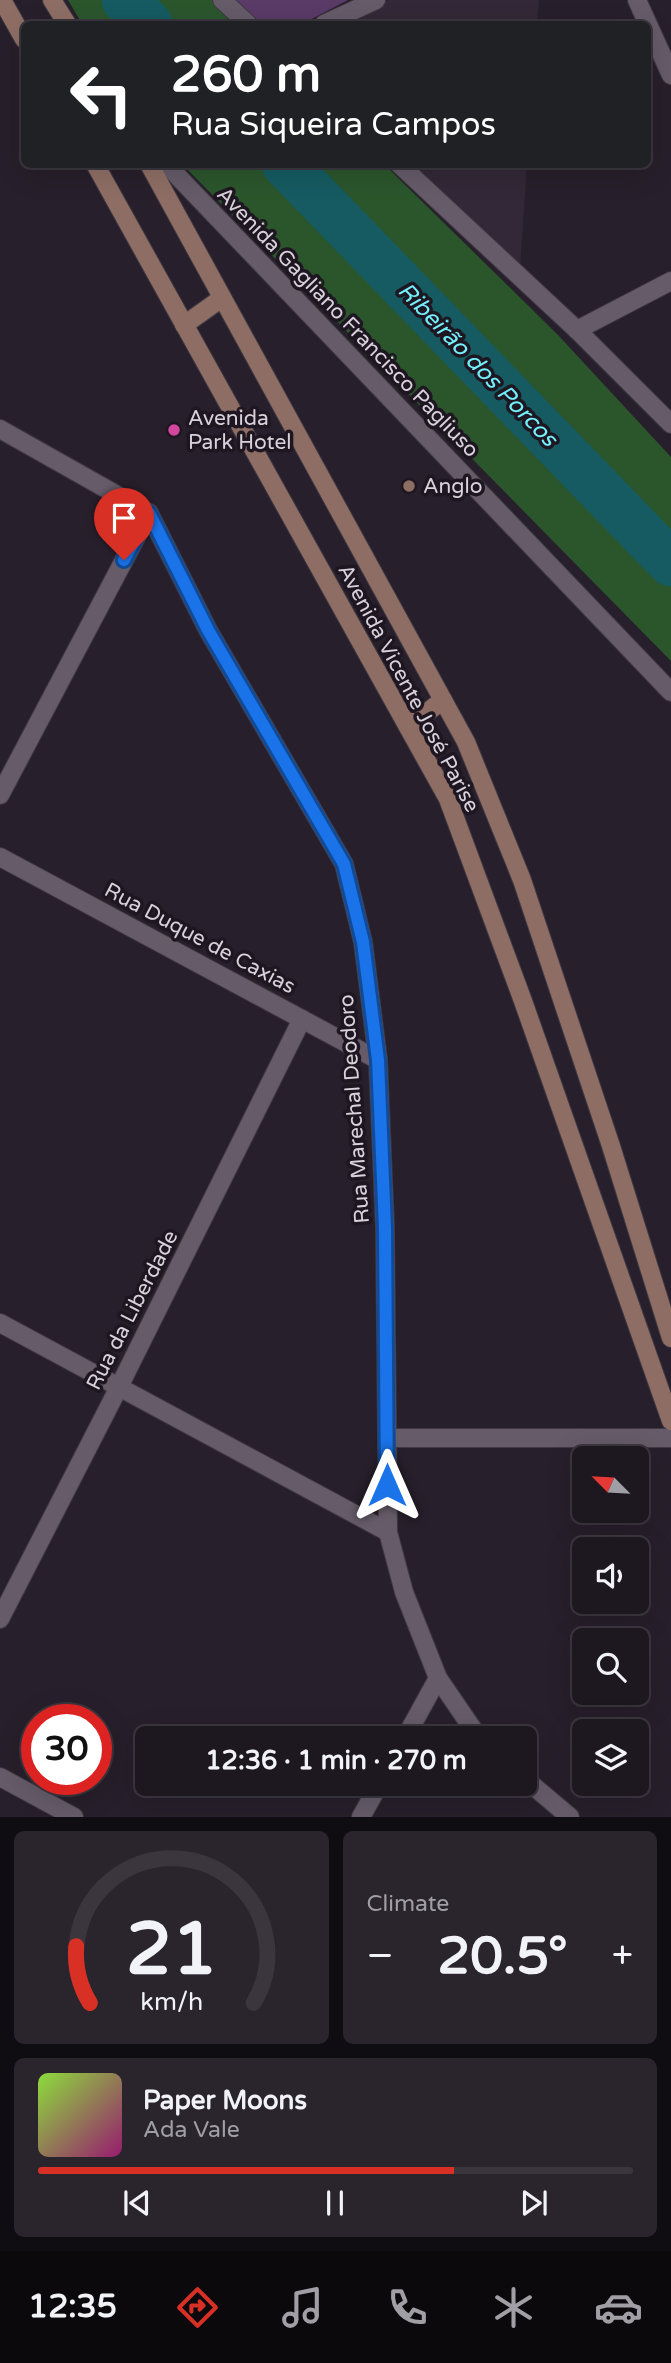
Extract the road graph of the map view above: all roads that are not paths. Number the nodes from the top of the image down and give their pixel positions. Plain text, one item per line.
1 (2, 0) edge
2 (52, 0) edge
3 (222, 0) edge
4 (376, 0) edge
5 (637, 0) edge
6 (64, 21) edge
7 (245, 21) edge
8 (330, 21) edge
9 (647, 21) edge
10 (651, 31) edge
11 (21, 34) edge
12 (671, 75) edge
13 (97, 168) edge
14 (151, 168) edge
15 (170, 168) edge
16 (403, 168) edge
17 (671, 281) edge
18 (222, 298) junction
19 (184, 325) junction
20 (578, 330) junction
21 (671, 425) edge
22 (0, 429) edge
23 (149, 513) junction
24 (671, 692) edge
25 (443, 700) junction
26 (408, 727) junction
27 (0, 795) edge
28 (0, 857) edge
29 (302, 1019) junction
30 (378, 1060) junction
31 (0, 1323) edge
32 (671, 1338) edge
33 (119, 1387) junction
34 (671, 1421) edge
35 (387, 1438) junction
36 (671, 1438) edge
37 (388, 1532) junction
38 (0, 1619) edge
39 (438, 1678) junction
40 (412, 1726) edge
41 (471, 1726) edge
42 (0, 1777) edge
43 (537, 1789) edge
44 (373, 1796) edge
45 (74, 1817) edge
46 (361, 1817) edge
47 (570, 1817) edge

1 - 11 main road
2 - 6 main road
3 - 7 street
4 - 8 street
5 - 9 street
10 - 12 street
13 - 19 main road, Avenida Vicente José Parise
14 - 18 main road, Avenida Vicente José Parise
15 - 24 street, Avenida Gagliano Francisco Pagliuso
16 - 20 street
17 - 20 street
18 - 19 main road
18 - 25 main road, Avenida Vicente José Parise
19 - 26 main road, Avenida Vicente José Parise
20 - 21 street
22 - 23 street
23 - 27 street
23 - 30 street, Rua Marechal Deodoro
25 - 26 main road
25 - 32 main road, Avenida Vicente José Parise
26 - 34 main road, Avenida Vicente José Parise
28 - 29 street, Rua Duque de Caxias
29 - 30 street, Rua Duque de Caxias
29 - 33 street, Rua da Liberdade
30 - 35 street, Rua Marechal Deodoro
31 - 33 street
33 - 37 street
33 - 38 street, Rua da Liberdade
35 - 36 street
35 - 37 street, Rua Marechal Deodoro
37 - 39 street, Rua Marechal Deodoro
39 - 40 street
39 - 41 street, Rua Marechal Deodoro
42 - 45 street
43 - 47 street
44 - 46 street

